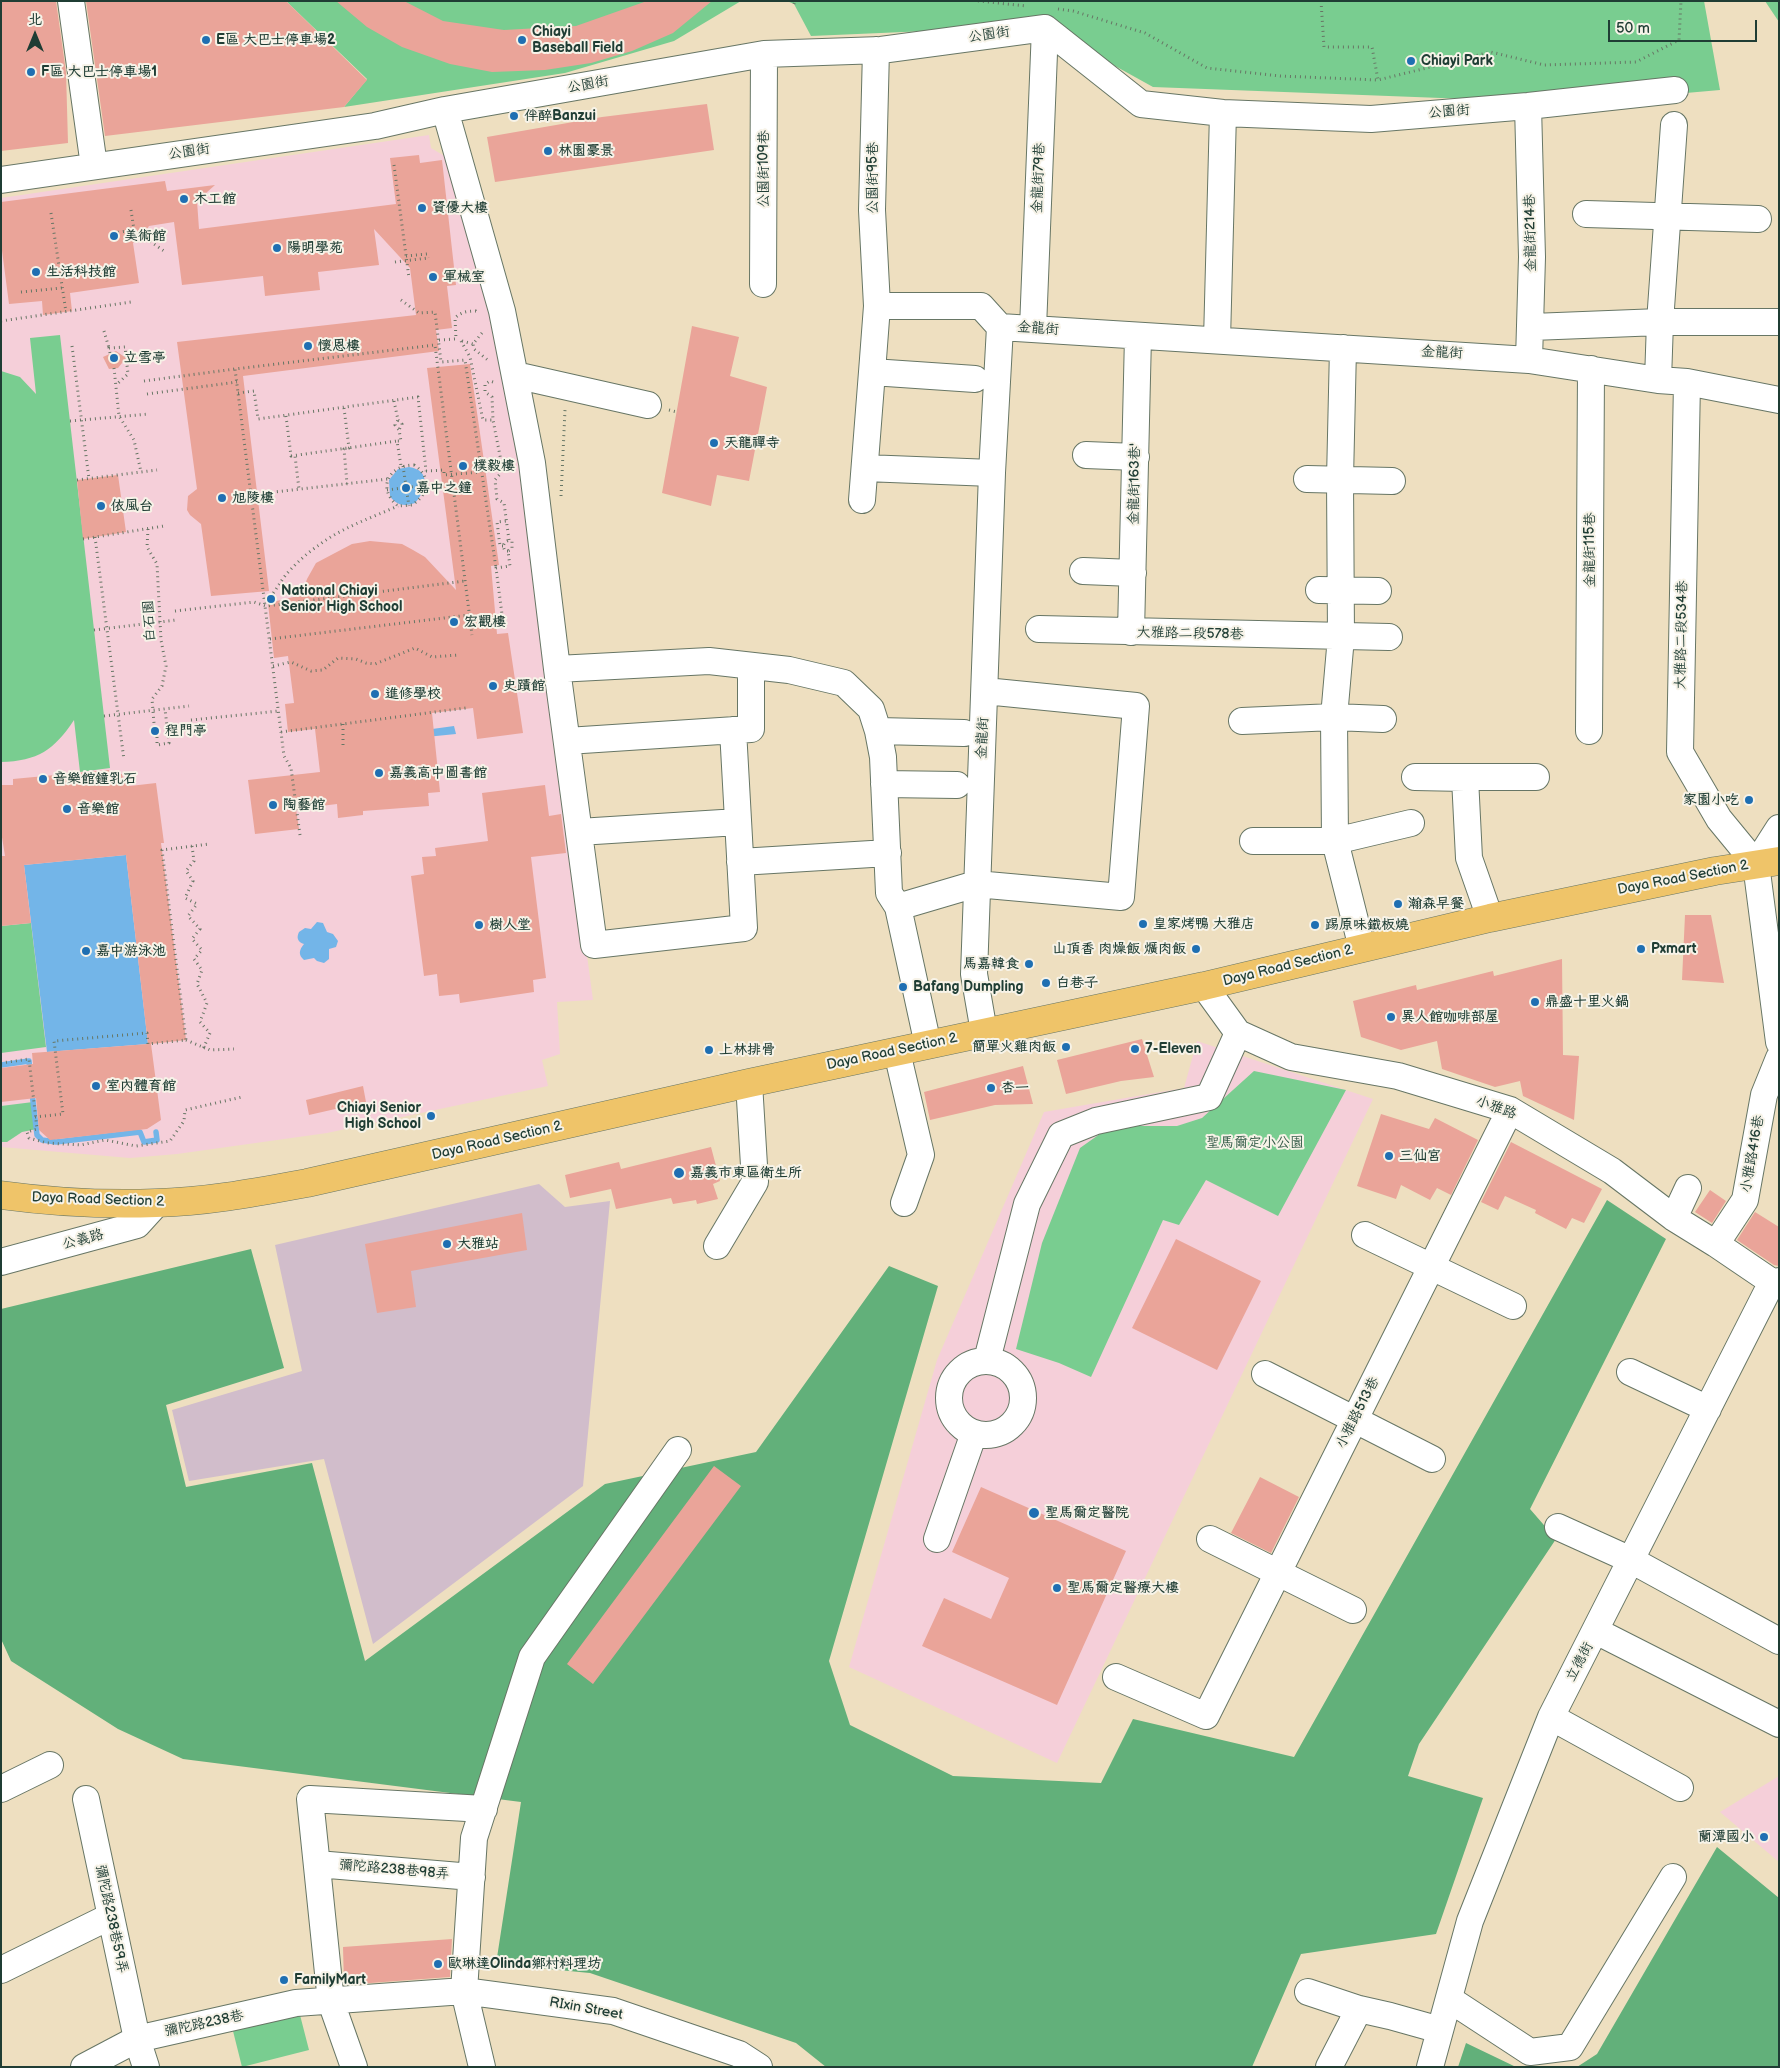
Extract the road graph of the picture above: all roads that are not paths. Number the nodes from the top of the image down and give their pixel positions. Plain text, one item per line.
1 (71, 1) edge
2 (1044, 14) junction
3 (876, 50) junction
4 (764, 54) junction
5 (1675, 90) dead end
6 (1528, 106) junction
7 (445, 110) junction
8 (1223, 113) junction
9 (1674, 125) dead end
10 (94, 166) junction
11 (1, 180) edge
12 (1586, 214) dead end
13 (1667, 217) junction
14 (1758, 219) dead end
15 (763, 284) dead end
16 (877, 306) junction
17 (1660, 322) junction
18 (1779, 322) edge
19 (1000, 327) junction
20 (1532, 327) junction
21 (1033, 328) junction
22 (1138, 336) junction
23 (1217, 340) junction
24 (1343, 348) junction
25 (1530, 360) junction
26 (1591, 370) junction
27 (872, 372) junction
28 (975, 379) dead end
29 (1658, 380) junction
30 (498, 381) junction
31 (1687, 382) junction
32 (1779, 400) edge
33 (648, 405) dead end
34 (1086, 455) dead end
35 (1136, 457) junction
36 (865, 468) junction
37 (992, 473) junction
38 (1307, 479) dead end
39 (1340, 479) junction
40 (1392, 481) dead end
41 (862, 500) dead end
42 (1083, 571) dead end
43 (1133, 573) junction
44 (1330, 590) junction
45 (1378, 591) dead end
46 (1039, 629) dead end
47 (1131, 632) junction
48 (1341, 637) junction
49 (1389, 637) dead end
50 (751, 666) junction
51 (557, 669) junction
52 (985, 691) junction
53 (1334, 717) junction
54 (1383, 719) dead end
55 (1242, 720) dead end
56 (733, 730) junction
57 (878, 731) junction
58 (1589, 731) dead end
59 (964, 733) dead end
60 (567, 741) junction
61 (1536, 777) dead end
62 (884, 784) junction
63 (957, 785) dead end
64 (738, 822) junction
65 (1411, 823) dead end
66 (1779, 828) edge
67 (579, 832) junction
68 (1335, 840) junction
69 (1253, 841) dead end
70 (888, 853) junction
71 (740, 862) junction
72 (1768, 862) edge
73 (976, 884) junction
74 (898, 907) junction
75 (1490, 918) junction
76 (1362, 948) junction
77 (1204, 986) junction
78 (984, 1032) junction
79 (1238, 1033) junction
80 (1779, 1042) edge
81 (928, 1045) junction
82 (897, 1052) junction
83 (1779, 1058) edge
84 (749, 1083) junction
85 (1510, 1110) junction
86 (1688, 1188) dead end
87 (1, 1195) edge
88 (157, 1203) junction
89 (904, 1203) dead end
90 (1674, 1218) junction
91 (1365, 1235) dead end
92 (1716, 1244) junction
93 (717, 1246) dead end
94 (1, 1262) edge
95 (1431, 1268) junction
96 (1777, 1283) edge
97 (1513, 1306) dead end
98 (987, 1360) junction
99 (1630, 1372) dead end
100 (1265, 1374) dead end
101 (1708, 1409) junction
102 (1354, 1419) junction
103 (974, 1433) junction
104 (678, 1450) dead end
105 (1432, 1459) dead end
106 (1558, 1526) dead end
107 (937, 1539) dead end
108 (1210, 1539) dead end
109 (1631, 1560) junction
110 (1278, 1573) junction
111 (1353, 1610) dead end
112 (1596, 1631) junction
113 (1779, 1641) edge
114 (1116, 1677) dead end
115 (1551, 1717) junction
116 (1779, 1724) edge
117 (50, 1765) dead end
118 (1680, 1788) dead end
119 (1, 1790) edge
120 (86, 1799) dead end
121 (484, 1808) junction
122 (317, 1864) junction
123 (472, 1877) junction
124 (1673, 1877) dead end
125 (111, 1916) junction
126 (1, 1970) edge
127 (464, 1991) junction
128 (1308, 1992) dead end
129 (1449, 1999) junction
130 (331, 2002) junction
131 (1359, 2009) junction
132 (1440, 2030) junction
133 (137, 2039) junction
134 (84, 2067) edge
135 (146, 2067) edge
136 (354, 2067) edge
137 (482, 2067) edge
138 (759, 2067) edge
139 (1329, 2067) edge
140 (1430, 2067) edge

1 - 10 street
2 - 3 street, 公園街
2 - 8 street, 公園街
2 - 21 street, 金龍街79巷
3 - 4 street, 公園街
3 - 16 street, 公園街95巷
4 - 7 street, 公園街
4 - 15 street, 公園街109巷
5 - 6 street, 公園街
6 - 8 street, 公園街
6 - 20 street, 金龍街214巷
7 - 10 street, 公園街
7 - 30 street
8 - 23 street
9 - 13 street
10 - 11 street, 公園街
12 - 13 street
13 - 14 street
13 - 17 street
16 - 19 street
16 - 27 street, 公園街95巷
17 - 18 street
17 - 20 street
17 - 29 street
19 - 21 street, 金龍街
19 - 37 street, 金龍街
20 - 25 street, 金龍街214巷
21 - 22 street, 金龍街
22 - 23 street, 金龍街
22 - 35 street, 金龍街163巷'
23 - 24 street, 金龍街
24 - 25 street, 金龍街
24 - 39 street
25 - 26 street, 金龍街
26 - 29 street, 金龍街
26 - 58 street, 金龍街115巷
27 - 28 street
27 - 36 street, 公園街95巷
29 - 31 street, 金龍街
30 - 33 street
30 - 51 street
31 - 32 street, 金龍街
31 - 72 street, 大雅路二段534巷
34 - 35 street
35 - 43 street, 金龍街163巷'
36 - 37 street
36 - 41 street, 公園街95巷
37 - 52 street, 金龍街
38 - 39 street
39 - 40 street
39 - 44 street
42 - 43 street
43 - 47 street, 金龍街163巷'
44 - 45 street
44 - 48 street
46 - 47 street, 大雅路二段578巷
47 - 48 street, 大雅路二段578巷
48 - 49 street, 大雅路二段578巷
48 - 53 street
50 - 51 street
50 - 56 street
50 - 57 street
51 - 60 street
52 - 73 street, 金龍街
52 - 73 street
53 - 54 street
53 - 55 street
53 - 68 street
56 - 60 street
56 - 64 street
57 - 59 street
57 - 62 street
60 - 67 street
61 - 75 street
62 - 63 street
62 - 70 street
64 - 67 street
64 - 71 street
65 - 68 street
66 - 72 street
67 - 71 street
68 - 69 street
68 - 76 street
70 - 71 street
70 - 74 street
72 - 75 main road, Daya Road Section 2
72 - 80 street
73 - 74 street
73 - 78 street, 金龍街
74 - 81 street
75 - 76 main road, Daya Road Section 2
76 - 77 main road, Daya Road Section 2
77 - 78 main road, Daya Road Section 2
77 - 79 street, 小雅路
78 - 81 main road, Daya Road Section 2
79 - 85 street, 小雅路
79 - 98 street
81 - 82 main road, Daya Road Section 2
82 - 84 main road, Daya Road Section 2
82 - 89 street
83 - 92 street, 小雅路416巷
84 - 88 main road, Daya Road Section 2
84 - 93 street
85 - 90 street, 小雅路
85 - 95 street, 小雅路513巷
86 - 90 street
87 - 88 main road, Daya Road Section 2
88 - 94 street, 公義路
90 - 92 street, 小雅路
91 - 95 street
92 - 96 street, 小雅路
95 - 97 street
95 - 102 street, 小雅路513巷
96 - 101 street, 立德街
98 - 103 street
98 - 103 street
99 - 101 street
100 - 102 street
101 - 109 street, 立德街
102 - 105 street
102 - 110 street, 小雅路513巷
103 - 107 street
104 - 121 street
106 - 109 street
108 - 110 street
109 - 112 street, 立德街
109 - 113 street
110 - 111 street
110 - 114 street, 小雅路513巷
112 - 115 street, 立德街
112 - 116 street
115 - 118 street
115 - 129 street, 立德街
117 - 119 street
120 - 125 street, 彌陀路238巷59弄
121 - 122 street
121 - 123 street
122 - 123 street, 彌陀路238巷98弄
122 - 130 street
123 - 127 street
124 - 129 street
125 - 126 street
125 - 133 street, 彌陀路238巷59弄
127 - 130 street, 彌陀路238巷
127 - 137 street
127 - 138 street, RIxin Street
128 - 131 street
129 - 132 street, 立德街
130 - 133 street, 彌陀路238巷
130 - 136 street
131 - 132 street
131 - 139 street
132 - 140 street, 立德街
133 - 134 street, 彌陀路238巷
133 - 135 street, 彌陀路238巷59弄

